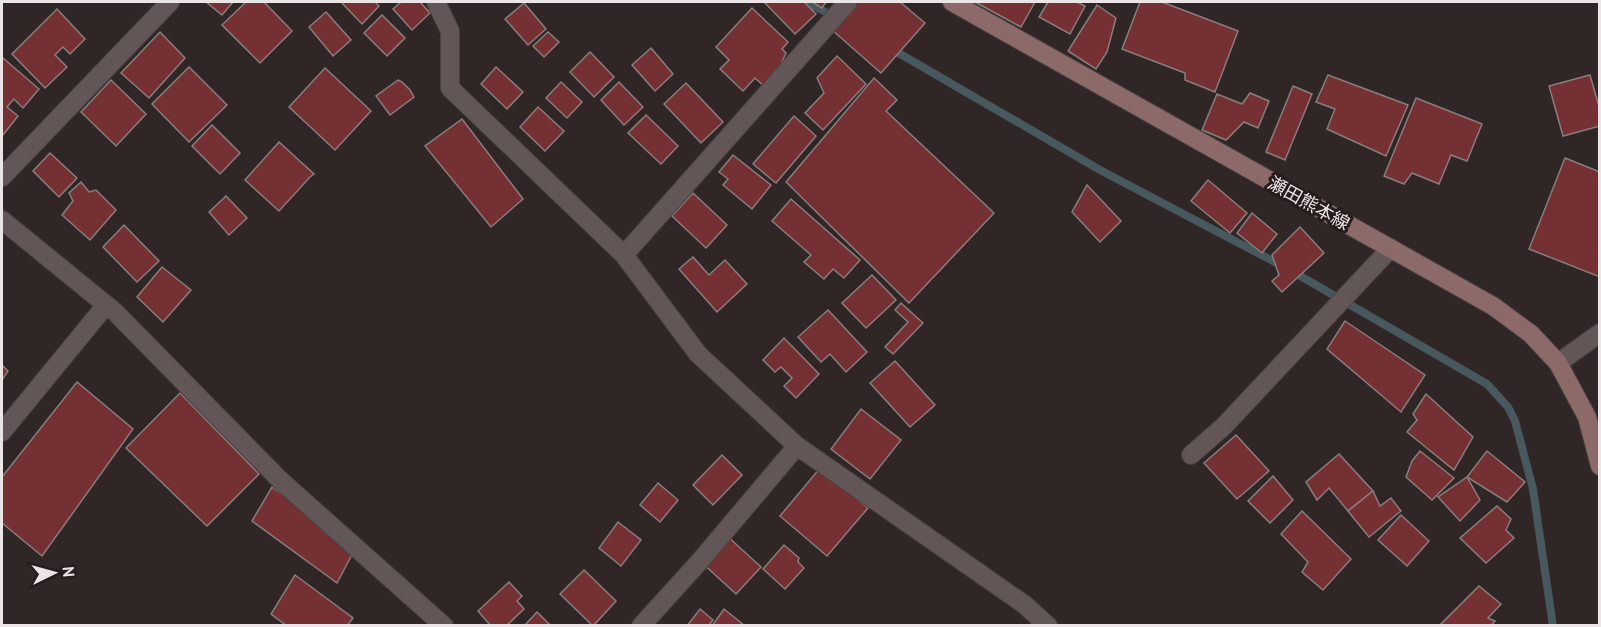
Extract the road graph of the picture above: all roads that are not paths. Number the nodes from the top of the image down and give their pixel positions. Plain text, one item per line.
1 (171, 2) edge
2 (436, 2) edge
3 (848, 2) edge
4 (952, 2) edge
5 (2, 177) edge
6 (2, 220) edge
7 (1391, 248) junction
8 (624, 255) junction
9 (106, 305) junction
10 (1599, 333) edge
11 (1558, 363) junction
12 (2, 432) edge
13 (797, 446) junction
14 (1191, 455) dead end
15 (1599, 466) edge
16 (444, 626) edge
17 (641, 626) edge
18 (1048, 626) edge

1 - 5 street
2 - 8 street
3 - 8 street
4 - 7 main road, 瀬田熊本線
6 - 9 street
7 - 11 main road, 瀬田熊本線
7 - 14 street
8 - 13 street
9 - 12 street
9 - 16 street
10 - 11 street
11 - 15 main road, 瀬田熊本線
13 - 17 street
13 - 18 street

